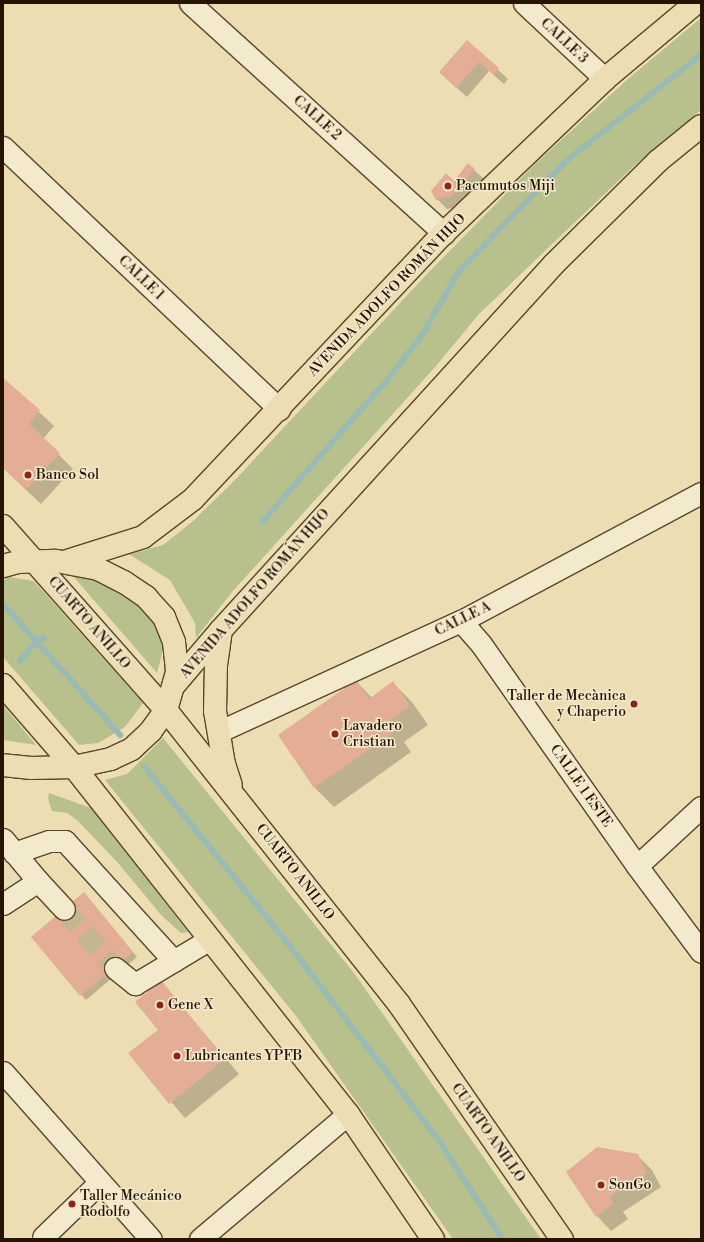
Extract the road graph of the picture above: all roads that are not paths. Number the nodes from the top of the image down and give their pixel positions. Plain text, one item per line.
1 (190, 3) edge
2 (524, 3) edge
3 (696, 3) edge
4 (605, 79) junction
5 (701, 126) edge
6 (3, 147) edge
7 (444, 233) junction
8 (279, 409) junction
9 (701, 493) edge
10 (3, 526) edge
11 (35, 561) junction
12 (64, 562) junction
13 (3, 566) edge
14 (461, 621) junction
15 (220, 630) junction
16 (175, 684) junction
17 (3, 685) edge
18 (166, 710) junction
19 (218, 732) junction
20 (3, 765) edge
21 (74, 767) junction
22 (234, 795) junction
23 (701, 807) edge
24 (9, 846) edge
25 (637, 866) junction
26 (38, 881) junction
27 (3, 904) edge
28 (64, 909) tunnel mouth
29 (210, 939) junction
30 (701, 952) edge
31 (174, 961) junction
32 (115, 968) tunnel mouth
33 (3, 1072) edge
34 (348, 1114) junction
35 (100, 1182) junction
36 (43, 1237) dead end
37 (151, 1239) edge
38 (200, 1239) edge
39 (433, 1239) edge
40 (562, 1239) edge

1 - 7 street, CALLE 2
2 - 4 street, CALLE 3
3 - 4 main road, AVENIDA ADOLFO ROMÁN HIJO
4 - 7 main road, AVENIDA ADOLFO ROMÁN HIJO
5 - 15 main road, AVENIDA ADOLFO ROMÁN HIJO
6 - 8 street, CALLE 1
7 - 8 main road, AVENIDA ADOLFO ROMÁN HIJO
8 - 12 main road, AVENIDA ADOLFO ROMÁN HIJO
9 - 14 street, CALLE A
10 - 11 main road, CUARTO ANILLO
11 - 12 main road
11 - 13 main road
11 - 18 main road, CUARTO ANILLO
12 - 16 main road
14 - 19 street, CALLE A
14 - 25 street, CALLE 1 ESTE
15 - 16 main road, AVENIDA ADOLFO ROMÁN HIJO
15 - 19 main road
16 - 18 main road
17 - 21 main road
18 - 21 main road
18 - 22 main road, CUARTO ANILLO
19 - 22 main road
20 - 21 main road
21 - 29 main road
22 - 40 main road, CUARTO ANILLO
23 - 25 street
24 - 26 street
24 - 31 street
25 - 30 street, CALLE 1 ESTE
26 - 27 street
26 - 28 street
29 - 31 street
29 - 34 main road
31 - 32 street
33 - 35 street
34 - 38 street
34 - 39 main road
35 - 36 street
35 - 37 street

